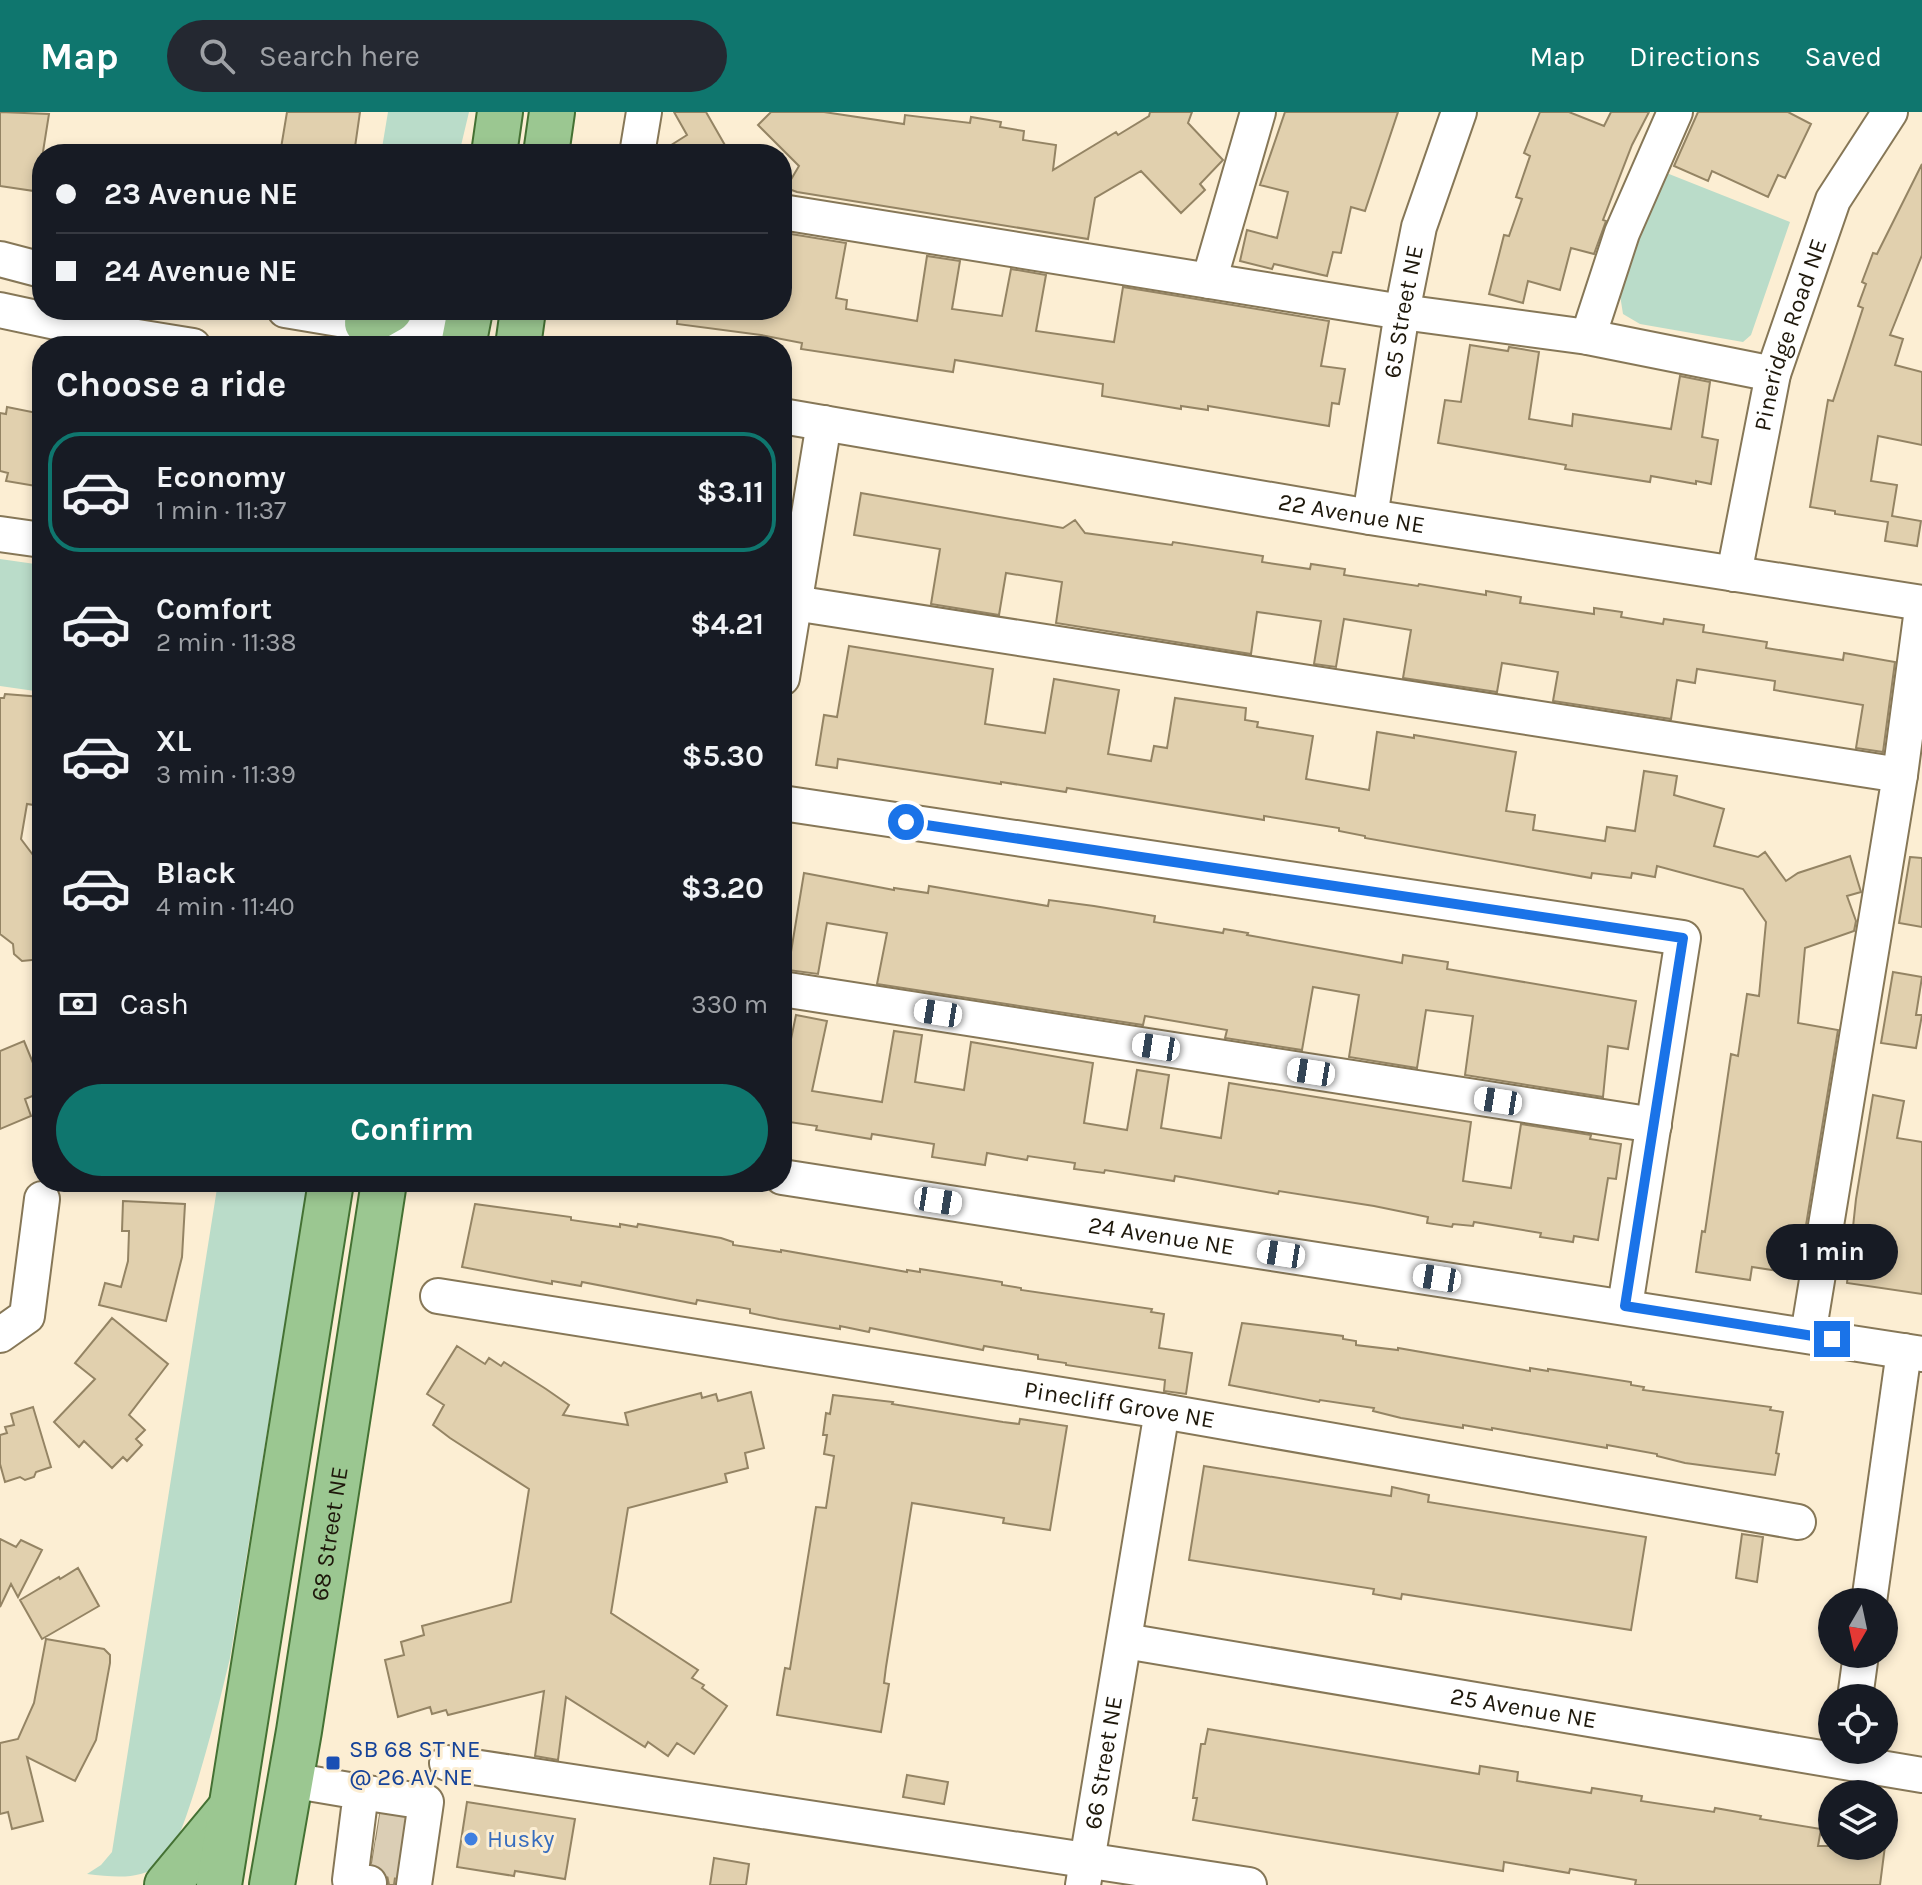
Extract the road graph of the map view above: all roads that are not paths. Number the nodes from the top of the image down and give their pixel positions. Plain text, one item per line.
1 (552, 112) edge
2 (644, 112) edge
3 (1258, 112) edge
4 (1459, 112) edge
5 (1675, 112) edge
6 (1890, 112) edge
7 (547, 144) edge
8 (639, 144) edge
9 (792, 214) edge
10 (0, 259) edge
11 (32, 267) edge
12 (1209, 281) junction
13 (0, 310) edge
14 (1402, 312) junction
15 (32, 317) edge
16 (46, 320) edge
17 (396, 320) edge
18 (131, 336) edge
19 (468, 336) edge
20 (1588, 337) junction
21 (1773, 374) junction
22 (792, 418) edge
23 (824, 423) junction
24 (1370, 517) junction
25 (0, 534) edge
26 (32, 539) edge
27 (1734, 574) junction
28 (794, 603) junction
29 (1922, 606) edge
30 (792, 616) edge
31 (1900, 775) junction
32 (792, 804) edge
33 (792, 991) edge
34 (1654, 1125) junction
35 (792, 1179) edge
36 (329, 1192) edge
37 (382, 1192) edge
38 (42, 1199) dead end
39 (438, 1296) dead end
40 (1625, 1306) junction
41 (0, 1335) edge
42 (1808, 1335) junction
43 (1913, 1352) edge
44 (1162, 1411) junction
45 (1798, 1522) dead end
46 (1871, 1588) edge
47 (1125, 1641) junction
48 (1818, 1751) edge
49 (447, 1763) dead end
50 (1879, 1764) edge
51 (1922, 1775) edge
52 (290, 1780) junction
53 (232, 1807) junction
54 (386, 1846) tunnel mouth
55 (1085, 1872) edge
56 (167, 1885) edge
57 (219, 1885) edge
58 (272, 1885) edge
59 (1249, 1885) edge

1 - 7 main road
2 - 8 street
3 - 12 street
4 - 14 street, 65 Street NE
5 - 20 street
6 - 21 street, Pineridge Road NE
9 - 12 street
10 - 11 street
12 - 14 street
13 - 15 street
14 - 20 street
14 - 24 street, 65 Street NE
16 - 18 street
17 - 19 street
20 - 21 street
21 - 27 street, Pineridge Road NE
22 - 23 street, 22 Avenue NE
23 - 24 street, 22 Avenue NE
23 - 28 street
24 - 27 street, 22 Avenue NE
25 - 26 street
27 - 29 street, 22 Avenue NE
28 - 30 street
28 - 31 street
29 - 31 street
31 - 42 street
32 - 34 street
33 - 34 street
34 - 40 street
35 - 40 street, 24 Avenue NE
36 - 53 main road
37 - 52 main road, 68 Street NE
38 - 41 street
39 - 44 street, Pinecliff Grove NE
40 - 42 street, 24 Avenue NE
42 - 43 street, 24 Avenue NE
43 - 46 street
44 - 45 street, Pinecliff Grove NE
44 - 47 street, 66 Street NE
47 - 48 street, 25 Avenue NE
47 - 55 street, 66 Street NE
49 - 55 street
50 - 51 street, 25 Avenue NE
52 - 54 street
52 - 58 main road, 68 Street NE
53 - 56 main road
53 - 57 main road
55 - 59 street

